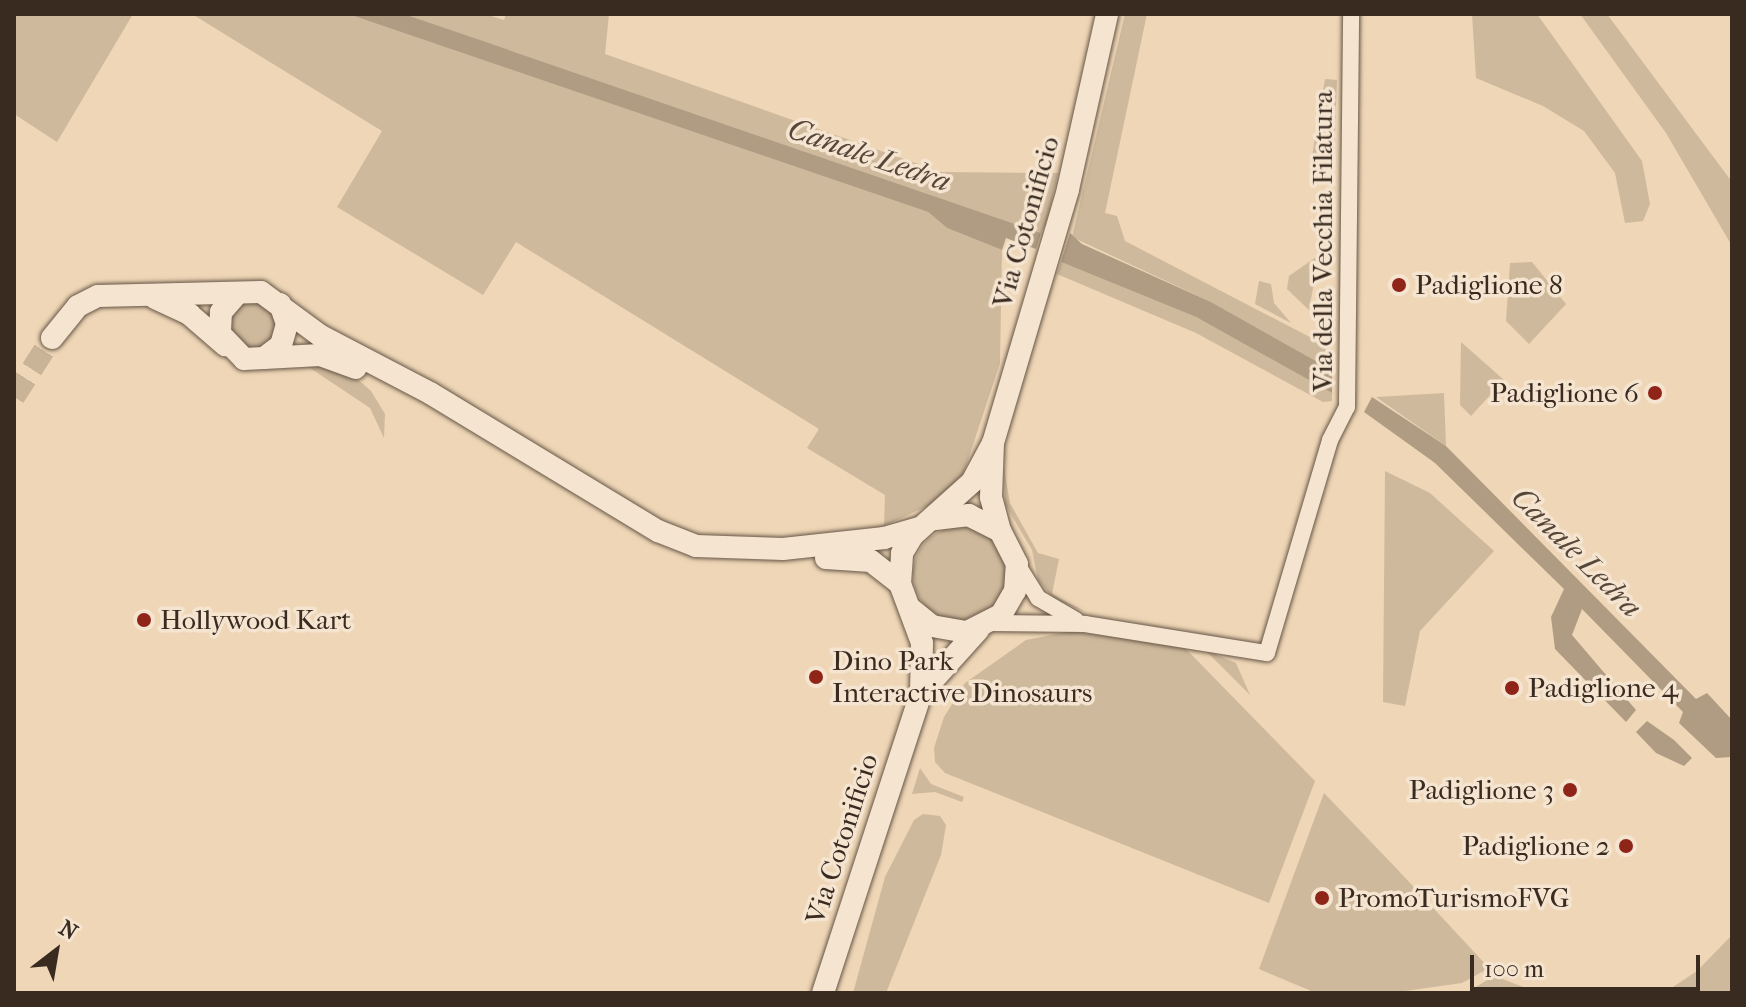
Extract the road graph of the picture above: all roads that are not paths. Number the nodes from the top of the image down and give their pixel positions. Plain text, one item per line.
1 (1107, 14) edge
2 (1351, 14) edge
3 (142, 294) junction
4 (236, 295) junction
5 (280, 304) junction
6 (52, 338) tunnel mouth
7 (225, 345) junction
8 (264, 358) junction
9 (993, 443) junction
10 (927, 523) junction
11 (1000, 531) junction
12 (1017, 564) junction
13 (903, 593) junction
14 (1085, 624) junction
15 (984, 626) junction
16 (921, 694) junction
17 (836, 956) junction
18 (823, 993) edge
19 (835, 993) edge

1 - 9 street, Via Cotonificio
2 - 14 street, Via della Vecchia Filatura
3 - 4 street
3 - 6 street
3 - 7 street
4 - 5 street
4 - 7 street
5 - 8 street
5 - 10 street
7 - 8 street
8 - 13 street
9 - 10 street, Via Cotonificio
9 - 11 street, Via Cotonificio
10 - 11 street
10 - 13 street, Via Cotonificio
11 - 12 street, Via Cotonificio
12 - 14 street, Via della Vecchia Filatura
12 - 15 street, Via Cotonificio
13 - 15 street
13 - 16 street, Via Cotonificio
14 - 15 street, Via della Vecchia Filatura
15 - 16 street, Via Cotonificio
16 - 17 street, Via Cotonificio
17 - 18 street, Via Cotonificio
17 - 19 street, Via Cotonificio

